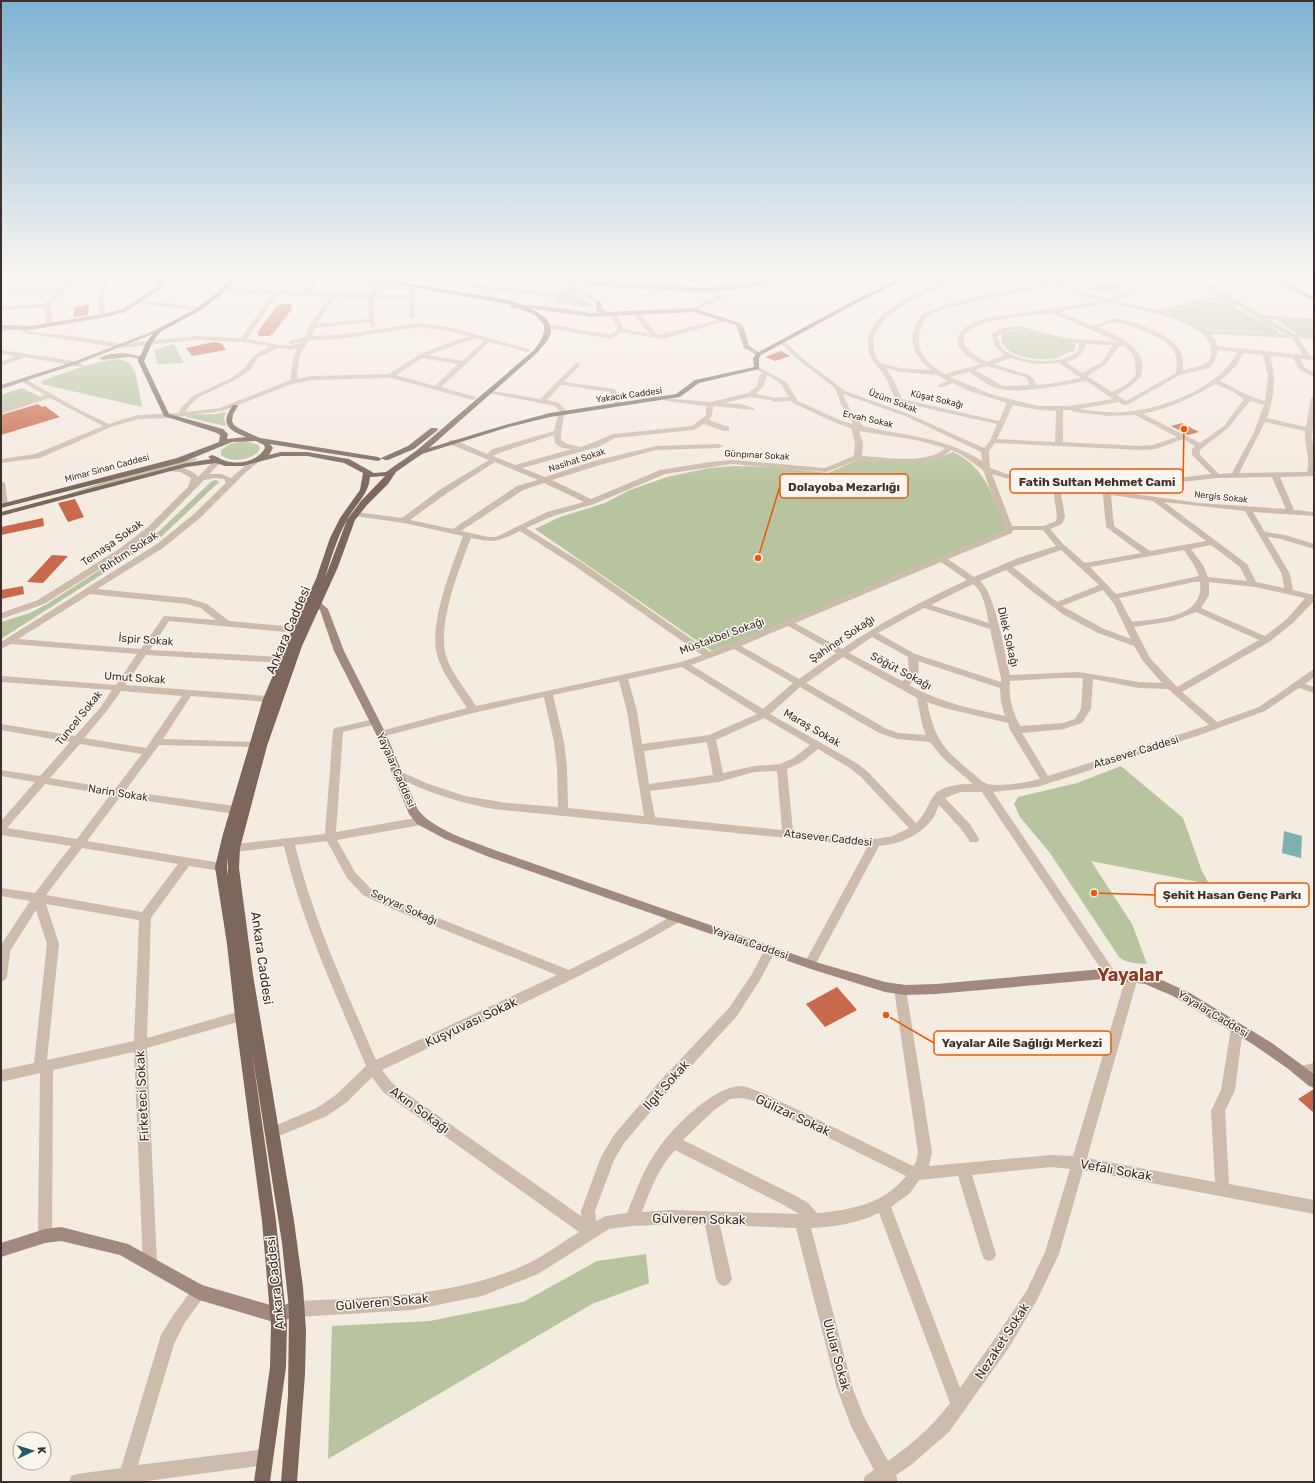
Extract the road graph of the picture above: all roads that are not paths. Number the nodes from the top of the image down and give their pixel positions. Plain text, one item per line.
1 (117, 348) edge
2 (146, 348) edge
3 (272, 348) edge
4 (289, 348) edge
5 (300, 348) edge
6 (442, 348) edge
7 (480, 348) edge
8 (521, 348) edge
9 (538, 348) edge
10 (748, 348) edge
11 (771, 348) edge
12 (791, 348) edge
13 (872, 348) edge
14 (916, 348) edge
15 (965, 348) edge
16 (998, 348) edge
17 (1082, 348) edge
18 (1114, 348) edge
19 (1132, 348) edge
20 (1176, 348) edge
21 (1215, 348) edge
22 (1217, 348) edge
23 (1303, 348) edge
24 (528, 350) joint
25 (1241, 351) junction
26 (1, 352) edge
27 (759, 354) junction
28 (1266, 354) junction
29 (25, 356) junction
30 (420, 356) junction
31 (1008, 356) junction
32 (1295, 356) junction
33 (1311, 358) edge
34 (296, 359) junction
35 (141, 361) junction
36 (1061, 362) junction
37 (465, 363) junction
38 (1, 364) edge
39 (78, 364) junction
40 (578, 364) dead end
41 (878, 364) junction
42 (985, 364) junction
43 (757, 368) junction
44 (970, 370) junction
45 (765, 373) junction
46 (938, 373) junction
47 (1179, 373) junction
48 (1314, 375) edge
49 (390, 376) junction
50 (946, 376) junction
51 (1084, 377) junction
52 (293, 381) junction
53 (953, 381) junction
54 (26, 382) junction
55 (1216, 382) junction
56 (559, 384) junction
57 (940, 386) dead end
58 (436, 387) junction
59 (1033, 387) junction
60 (1, 388) edge
61 (838, 388) junction
62 (1001, 388) junction
63 (489, 391) junction
64 (1112, 394) junction
65 (750, 395) junction
66 (50, 396) junction
67 (473, 398) junction
68 (999, 398) junction
69 (1314, 398) edge
70 (666, 399) junction
71 (792, 399) junction
72 (1248, 399) junction
73 (900, 400) junction
74 (542, 401) junction
75 (1011, 401) junction
76 (1122, 402) junction
77 (710, 404) junction
78 (1267, 404) junction
79 (618, 405) junction
80 (235, 406) junction
81 (1063, 408) junction
82 (752, 409) dead end
83 (894, 410) junction
84 (1, 412) edge
85 (563, 413) junction
86 (1138, 413) junction
87 (182, 414) junction
88 (168, 415) junction
89 (1262, 419) junction
90 (704, 422) junction
91 (1000, 423) junction
92 (109, 426) junction
93 (858, 428) junction
94 (726, 429) dead end
95 (1309, 430) junction
96 (557, 432) junction
97 (1183, 437) junction
98 (436, 438) junction
99 (258, 439) junction
100 (1312, 440) edge
101 (993, 441) junction
102 (452, 442) junction
103 (220, 444) junction
104 (1059, 445) junction
105 (719, 446) dead end
106 (1201, 446) junction
107 (949, 447) junction
108 (582, 449) junction
109 (985, 451) junction
110 (419, 453) junction
111 (486, 457) junction
112 (382, 458) junction
113 (858, 458) junction
114 (258, 459) junction
115 (494, 460) junction
116 (1, 461) edge
117 (217, 461) junction
118 (514, 468) junction
119 (171, 469) junction
120 (986, 469) junction
121 (366, 471) junction
122 (394, 471) junction
123 (1275, 474) junction
124 (1312, 474) edge
125 (1216, 476) junction
126 (1234, 476) junction
127 (202, 478) junction
128 (546, 481) junction
129 (1, 483) edge
130 (230, 484) junction
131 (1056, 485) junction
132 (1141, 485) junction
133 (190, 491) junction
134 (1109, 493) junction
135 (1132, 496) junction
136 (1155, 500) junction
137 (591, 502) junction
138 (2, 505) edge
139 (1248, 510) junction
140 (1291, 512) junction
141 (1, 514) edge
142 (355, 514) junction
143 (1314, 514) edge
144 (404, 521) junction
145 (1009, 528) junction
146 (1045, 528) junction
147 (522, 529) junction
148 (455, 531) junction
149 (468, 534) junction
150 (1263, 534) junction
151 (1213, 542) junction
152 (1185, 546) junction
153 (1063, 547) junction
154 (1314, 547) edge
155 (1147, 553) junction
156 (942, 559) junction
157 (1007, 566) junction
158 (1084, 566) junction
159 (1204, 579) junction
160 (974, 581) junction
161 (1253, 585) junction
162 (1105, 586) junction
163 (89, 591) junction
164 (1289, 592) junction
165 (1114, 596) junction
166 (1313, 598) edge
167 (313, 603) junction
168 (923, 605) junction
169 (1056, 605) junction
170 (1196, 609) junction
171 (1, 616) edge
172 (226, 623) junction
173 (788, 624) junction
174 (1130, 625) junction
175 (993, 627) junction
176 (296, 630) junction
177 (872, 633) junction
178 (1266, 640) junction
179 (5, 643) edge
180 (1137, 644) junction
181 (735, 646) junction
182 (142, 652) junction
183 (842, 653) junction
184 (710, 656) junction
185 (912, 656) junction
186 (283, 660) junction
187 (683, 664) junction
188 (1314, 672) edge
189 (1088, 676) junction
190 (623, 677) junction
191 (1, 679) edge
192 (800, 682) junction
193 (1005, 682) junction
194 (1296, 684) junction
195 (902, 685) junction
196 (118, 689) junction
197 (1174, 689) junction
198 (1314, 690) edge
199 (548, 693) junction
200 (188, 694) junction
201 (921, 696) junction
202 (268, 700) junction
203 (473, 710) junction
204 (764, 714) junction
205 (1011, 720) junction
206 (374, 722) junction
207 (1216, 726) junction
208 (1, 727) edge
209 (1016, 730) junction
210 (381, 734) junction
211 (711, 738) junction
212 (934, 739) junction
213 (77, 740) junction
214 (155, 742) junction
215 (254, 744) junction
216 (817, 745) junction
217 (638, 748) junction
218 (149, 752) junction
219 (782, 767) junction
220 (397, 773) junction
221 (1, 774) edge
222 (718, 778) junction
223 (1046, 780) junction
224 (43, 781) junction
225 (644, 788) junction
226 (985, 788) junction
227 (117, 793) junction
228 (938, 797) junction
229 (235, 810) junction
230 (563, 812) junction
231 (421, 821) junction
232 (650, 821) junction
233 (1, 829) edge
234 (916, 829) junction
235 (788, 834) junction
236 (330, 837) junction
237 (974, 839) dead end
238 (289, 842) junction
239 (79, 843) junction
240 (875, 843) junction
241 (236, 848) junction
242 (186, 861) junction
243 (233, 865) junction
244 (220, 867) junction
245 (1, 892) edge
246 (38, 898) junction
247 (145, 917) junction
248 (677, 918) junction
249 (770, 950) junction
250 (810, 964) junction
251 (569, 975) junction
252 (1111, 975) junction
253 (1, 977) edge
254 (1132, 977) junction
255 (900, 989) junction
256 (240, 1016) junction
257 (1237, 1028) junction
258 (140, 1045) junction
259 (43, 1066) junction
260 (373, 1068) junction
261 (1308, 1070) edge
262 (1, 1076) edge
263 (1314, 1082) edge
264 (272, 1133) junction
265 (673, 1142) junction
266 (1078, 1163) junction
267 (963, 1169) junction
268 (916, 1174) junction
269 (1222, 1190) junction
270 (883, 1204) junction
271 (1314, 1207) edge
272 (632, 1219) junction
273 (711, 1219) junction
274 (809, 1221) junction
275 (590, 1232) junction
276 (45, 1236) junction
277 (1, 1250) edge
278 (989, 1254) dead end
279 (150, 1264) junction
280 (724, 1279) dead end
281 (199, 1292) junction
282 (297, 1309) junction
283 (277, 1315) junction
284 (958, 1404) junction
285 (265, 1457) junction
286 (887, 1477) edge
287 (126, 1478) edge
288 (77, 1482) edge
289 (262, 1482) edge
290 (289, 1482) edge
291 (871, 1482) edge

1 - 39 street
2 - 35 main road
3 - 87 street
4 - 34 street
5 - 34 street
6 - 30 street
7 - 37 street
8 - 24 street
9 - 63 main road, Ankara Caddesi
10 - 27 street
11 - 27 main road
12 - 61 street, Üzüm Sokak
13 - 41 street, Küşat Sokağı
14 - 46 street
15 - 42 street
16 - 31 street
17 - 36 street
18 - 51 street
19 - 64 street
20 - 47 street
21 - 47 street
22 - 25 street
23 - 33 street
24 - 67 main road
25 - 28 street
25 - 55 street
26 - 29 street
27 - 43 main road
28 - 32 street
28 - 78 street
29 - 38 street
29 - 39 street
30 - 37 street
30 - 49 street
31 - 36 street
31 - 42 street
32 - 33 street
32 - 48 street
34 - 52 street
35 - 39 street
35 - 88 main road
36 - 51 street
37 - 58 street
39 - 54 street
40 - 56 street
41 - 46 street
41 - 73 street, Küşat Sokağı
42 - 44 street
42 - 59 street
43 - 45 street, Ervah Sokak
43 - 70 main road, Yakacık Caddesi
44 - 50 street
44 - 62 street
45 - 65 street
45 - 71 street, Ervah Sokak
46 - 50 street
47 - 76 street
49 - 52 street
49 - 58 street
50 - 53 street
51 - 59 street
51 - 64 street
52 - 80 street
53 - 57 street
53 - 68 street
54 - 60 street
54 - 66 street
55 - 72 street
55 - 86 street
56 - 74 street
56 - 79 street
58 - 67 street
59 - 62 street
61 - 83 street, Üzüm Sokak
61 - 93 street
62 - 68 street
63 - 74 street
63 - 98 main road, Ankara Caddesi
64 - 76 street
65 - 71 street
65 - 77 street
66 - 84 street
66 - 92 street
67 - 112 main road
68 - 75 street
69 - 95 street
70 - 77 street
70 - 79 main road, Yakacık Caddesi
71 - 93 street, Ervah Sokak
72 - 78 street
72 - 106 street
73 - 83 street
73 - 91 street, Küşat Sokağı
74 - 85 street
75 - 81 street
75 - 91 street
76 - 81 street
76 - 86 street
77 - 82 street
77 - 90 street
78 - 89 street
79 - 85 main road, Yakacık Caddesi
80 - 87 street
80 - 99 main road
81 - 86 street
81 - 104 street
83 - 109 street, Üzüm Sokak
85 - 96 street
85 - 102 main road, Yakacık Caddesi
86 - 97 street
87 - 88 street
88 - 92 street
88 - 103 main road
89 - 95 street
89 - 126 street
90 - 94 street
90 - 108 street
91 - 101 street
92 - 116 street
93 - 107 street, Ervah Sokak
93 - 113 street
95 - 100 street
96 - 108 street
96 - 111 street
97 - 104 street
97 - 106 street
98 - 102 main road
98 - 110 main road, Ankara Caddesi
99 - 103 main road, Mimar Sinan Caddesi
99 - 112 main road
99 - 114 main road
100 - 124 street
101 - 104 street
101 - 109 street
102 - 110 main road, Yakacık Caddesi
102 - 111 street
103 - 117 main road
103 - 138 main road, Mimar Sinan Caddesi
105 - 128 street, Nasihat Sokak
106 - 125 street
107 - 113 street, Günpınar Sokak
107 - 120 street, Ervah Sokak
108 - 118 street
109 - 120 street
110 - 122 main road, Ankara Caddesi
111 - 115 street
112 - 121 main road
112 - 122 main road
113 - 137 street, Günpınar Sokak
114 - 117 main road, Mimar Sinan Caddesi
114 - 121 main road
114 - 130 street, Rıhtım Sokak
115 - 118 street
115 - 144 street
117 - 119 main road, Mimar Sinan Caddesi
117 - 127 street, Temaşa Sokak
118 - 128 street
119 - 133 street
119 - 141 main road, Mimar Sinan Caddesi
120 - 131 street, Nergis Sokak
120 - 145 street
121 - 122 main road
121 - 167 main road, Ankara Caddesi
122 - 142 main road, Ankara Caddesi
123 - 124 street
123 - 126 street
123 - 140 street
125 - 126 street
125 - 132 street
127 - 130 street
127 - 133 street, Temaşa Sokak
128 - 137 street
128 - 148 street, Nasihat Sokak
129 - 138 street
130 - 163 street, Rıhtım Sokak
131 - 134 street, Nergis Sokak
131 - 146 street
132 - 134 street
132 - 135 street
133 - 171 street, Temaşa Sokak
134 - 135 street, Nergis Sokak
134 - 155 street
135 - 136 street, Nergis Sokak
136 - 139 street, Nergis Sokak
136 - 151 street
137 - 147 street, Günpınar Sokak
139 - 140 street, Nergis Sokak
139 - 150 street
140 - 143 street, Nergis Sokak
142 - 144 street, Günpınar Sokak
142 - 167 main road, Ankara Caddesi
144 - 148 street, Günpınar Sokak
145 - 146 street
145 - 156 street, Müstakbel Sokağı
146 - 153 street
147 - 149 street, Günpınar Sokak
147 - 184 street
148 - 149 street, Günpınar Sokak
149 - 203 street
150 - 154 street
150 - 164 street
151 - 152 street
151 - 161 street
152 - 155 street
152 - 159 street
153 - 157 street, Şahiner Sokağı
153 - 158 street
155 - 158 street
156 - 160 street, Dilek Sokağı
156 - 173 street, Müstakbel Sokağı
157 - 160 street, Şahiner Sokağı
157 - 169 street
158 - 162 street
159 - 161 street
159 - 165 street
159 - 170 street
160 - 168 street, Şahiner Sokağı
160 - 175 street, Dilek Sokağı
161 - 164 street
162 - 165 street
162 - 169 street
163 - 172 street
163 - 179 street, Rıhtım Sokak
164 - 166 street
165 - 174 street
166 - 178 street
167 - 176 main road, Ankara Caddesi
167 - 206 street, Yayalar Caddesi
167 - 241 main road, Ankara Caddesi
168 - 175 street
168 - 177 street, Şahiner Sokağı
169 - 180 street
170 - 174 street
170 - 178 street
172 - 176 street
172 - 182 street, Tuncel Sokak
173 - 181 street, Müstakbel Sokağı
173 - 183 street, Söğüt Sokağı
174 - 180 street
175 - 193 street, Dilek Sokağı
176 - 186 main road, Ankara Caddesi
177 - 183 street, Şahiner Sokağı
177 - 185 street
178 - 197 street
179 - 182 street, İspir Sokak
180 - 197 street
181 - 184 street, Müstakbel Sokağı
181 - 192 street
182 - 186 street, İspir Sokak
182 - 196 street, Tuncel Sokak
183 - 192 street, Şahiner Sokağı
183 - 195 street, Söğüt Sokağı
184 - 187 street, Müstakbel Sokağı
185 - 193 street
185 - 195 street
186 - 202 main road, Ankara Caddesi
187 - 190 street, Müstakbel Sokağı
187 - 204 street, Maraş Sokak
188 - 194 street, Atasever Caddesi
189 - 193 street
189 - 197 street
189 - 209 street
190 - 199 street, Müstakbel Sokağı
190 - 217 street
191 - 196 street, Umut Sokak
192 - 204 street, Şahiner Sokağı
192 - 212 street
193 - 205 street, Dilek Sokağı
194 - 198 street
194 - 207 street, Atasever Caddesi
195 - 201 street, Söğüt Sokağı
196 - 200 street, Umut Sokak
196 - 213 street, Tuncel Sokak
197 - 207 street
199 - 203 street, Müstakbel Sokağı
199 - 230 street
200 - 202 street, Umut Sokak
200 - 214 street
201 - 205 street, Söğüt Sokağı
201 - 212 street
202 - 215 main road, Ankara Caddesi
203 - 210 street, Müstakbel Sokağı
204 - 211 street, Şahiner Sokağı
204 - 216 street, Maraş Sokak
205 - 209 street, Dilek Sokağı
206 - 210 street, Yayalar Caddesi
206 - 236 street
207 - 223 street, Atasever Caddesi
208 - 213 street
209 - 223 street, Dilek Sokağı
210 - 220 street, Yayalar Caddesi
211 - 217 street, Şahiner Sokağı
211 - 222 street
212 - 226 street
213 - 218 street
213 - 224 street, Tuncel Sokak
214 - 215 street
214 - 218 street
215 - 229 main road, Ankara Caddesi
216 - 219 street
216 - 234 street, Maraş Sokak
217 - 225 street
218 - 227 street
219 - 222 street
219 - 235 street
220 - 230 street, Atasever Caddesi
220 - 231 street, Yayalar Caddesi
221 - 224 street, Narin Sokak
222 - 225 street
223 - 226 street, Atasever Caddesi
224 - 227 street, Narin Sokak
224 - 233 street, Tuncel Sokak
225 - 232 street
226 - 228 street, Atasever Caddesi
226 - 252 street
227 - 229 street, Narin Sokak
227 - 239 street
228 - 234 street, Atasever Caddesi
228 - 237 street
229 - 244 main road, Ankara Caddesi
230 - 232 street, Atasever Caddesi
231 - 236 street
231 - 248 street, Yayalar Caddesi
232 - 235 street, Atasever Caddesi
233 - 239 street
234 - 240 street, Atasever Caddesi
235 - 240 street, Atasever Caddesi
236 - 238 street
236 - 251 street, Seyyar Sokağı
238 - 241 street
238 - 260 street, Akın Sokağı
239 - 242 street
239 - 246 street
240 - 250 street
241 - 243 main road, Ankara Caddesi
242 - 244 street
242 - 247 street
243 - 244 main road
243 - 264 main road, Ankara Caddesi
244 - 256 main road, Ankara Caddesi
245 - 246 street
246 - 247 street
246 - 253 street
246 - 259 street
247 - 258 street
248 - 249 street, Yayalar Caddesi
248 - 251 street, Kuşyuvası Sokak
249 - 250 street, Yayalar Caddesi
249 - 275 street, Ilgıt Sokak
250 - 255 street, Yayalar Caddesi
251 - 260 street, Kuşyuvası Sokak
252 - 254 street, Yayalar Caddesi
252 - 255 street, Yayalar Caddesi
254 - 257 street, Yayalar Caddesi
254 - 266 street, Nezaket Sokak
255 - 268 street, Gülveren Sokak
256 - 258 street
256 - 283 main road, Ankara Caddesi
257 - 261 street, Yayalar Caddesi
257 - 269 street
258 - 259 street, Firketeci Sokak
258 - 279 street, Firketeci Sokak
259 - 262 street, Firketeci Sokak
259 - 276 street
260 - 264 street, Kuşyuvası Sokak
260 - 275 street, Akın Sokağı
261 - 263 street, Yayalar Caddesi
264 - 282 main road, Ankara Caddesi
265 - 268 street, Gülizar Sokak
265 - 272 street, Gülizar Sokak
265 - 274 street
266 - 267 street, Vefalı Sokak
266 - 269 street, Vefalı Sokak
266 - 284 street, Nezaket Sokak
267 - 268 street, Vefalı Sokak
267 - 278 street
268 - 270 street, Gülveren Sokak
269 - 271 street, Vefalı Sokak
270 - 274 street, Gülveren Sokak
270 - 284 street
272 - 273 street, Gülveren Sokak
272 - 275 street, Gülveren Sokak
273 - 274 street, Gülveren Sokak
273 - 280 street
274 - 286 street, Ulular Sokak
275 - 282 street, Gülveren Sokak
276 - 277 street
276 - 279 street
279 - 281 street
281 - 283 street
281 - 287 street
282 - 283 street
282 - 290 main road, Ankara Caddesi
283 - 285 main road, Ankara Caddesi
284 - 286 street, Nezaket Sokak
285 - 287 street
285 - 289 main road, Ankara Caddesi
286 - 291 street, Nezaket Sokak
287 - 288 street

